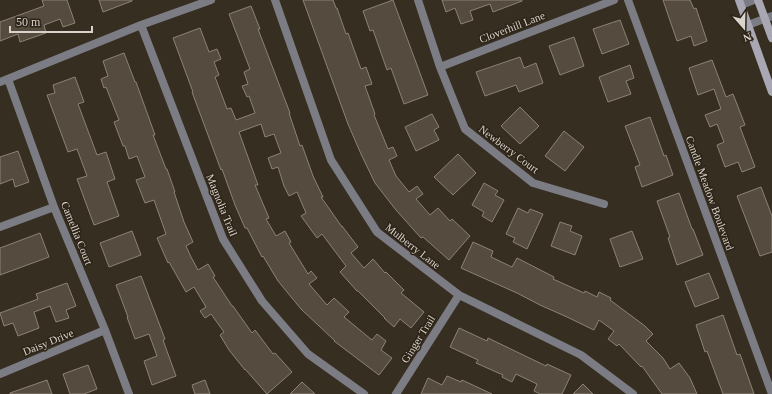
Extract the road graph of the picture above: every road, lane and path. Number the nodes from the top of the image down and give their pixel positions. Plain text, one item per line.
1 (212, 0) edge
2 (275, 0) edge
3 (418, 0) edge
4 (614, 0) edge
5 (628, 0) edge
6 (754, 0) edge
7 (758, 0) edge
8 (740, 2) edge
9 (769, 17) edge
10 (142, 25) junction
11 (748, 25) junction
12 (772, 38) edge
13 (440, 67) junction
14 (4, 80) edge
15 (772, 92) edge
16 (604, 204) dead end
17 (54, 206) junction
18 (0, 227) edge
19 (459, 295) junction
20 (105, 330) junction
21 (0, 374) edge
22 (130, 394) edge
23 (364, 394) edge
24 (396, 394) edge
25 (633, 394) edge
26 (772, 394) edge

1 - 10 street
2 - 19 street, Mulberry Lane
3 - 13 street, Newberry Court
4 - 13 street, Cloverhill Lane
5 - 26 street, Candle Meadow Boulevard
6 - 8 street
7 - 9 main road
8 - 11 main road
9 - 11 street
9 - 12 main road
10 - 14 street
10 - 23 street, Magnolia Trail
11 - 15 main road
13 - 16 street, Newberry Court
14 - 17 street, Camellia Court
17 - 18 street
17 - 20 street, Camellia Court
19 - 24 street, Ginger Trail
19 - 25 street, Mulberry Lane
20 - 21 street, Daisy Drive
20 - 22 street, Camellia Court

